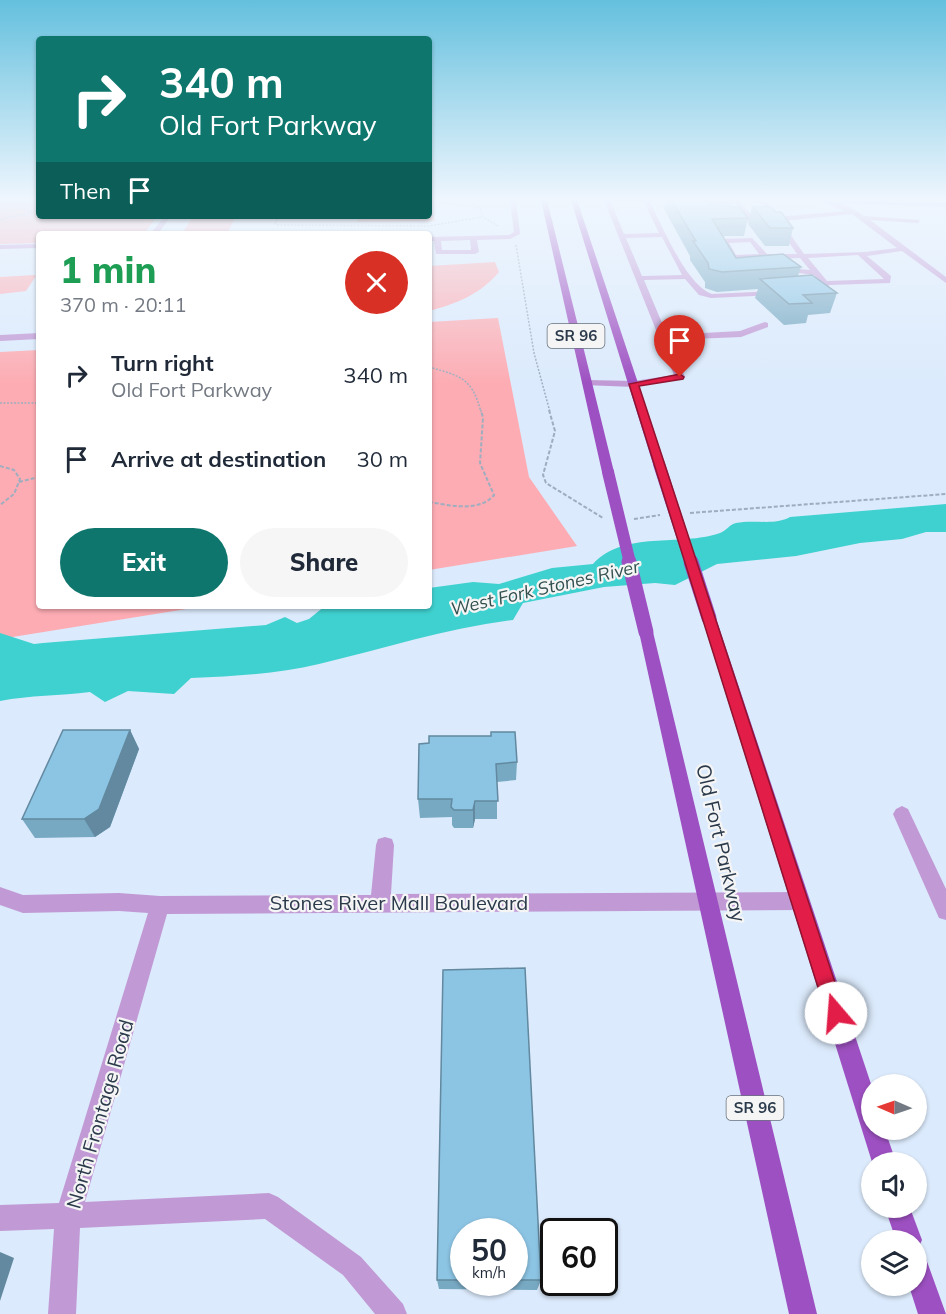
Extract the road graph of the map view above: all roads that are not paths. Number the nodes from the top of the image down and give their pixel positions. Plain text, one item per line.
1 (558, 261) edge
2 (594, 261) edge
3 (632, 261) edge
4 (678, 261) edge
5 (770, 261) edge
6 (807, 261) edge
7 (870, 261) edge
8 (920, 261) edge
9 (817, 273) junction
10 (687, 277) junction
11 (639, 278) junction
12 (946, 281) edge
13 (825, 283) junction
14 (796, 291) edge
15 (786, 292) edge
16 (765, 325) dead end
17 (36, 336) edge
18 (0, 338) edge
19 (664, 338) junction
20 (587, 383) junction
21 (634, 384) junction
22 (902, 814) dead end
23 (385, 845) dead end
24 (0, 896) edge
25 (706, 901) junction
26 (800, 901) junction
27 (380, 904) junction
28 (160, 905) junction
29 (946, 911) edge
30 (861, 1091) edge
31 (68, 1216) junction
32 (0, 1218) edge
33 (926, 1296) edge
34 (62, 1314) edge
35 (393, 1314) edge
36 (803, 1314) edge
37 (932, 1314) edge

1 - 20 main road, Old Fort Parkway / SR 96
2 - 21 main road, SR 96
3 - 11 street
4 - 10 street
5 - 9 street
6 - 9 street
7 - 13 street
8 - 12 street
9 - 13 street
10 - 11 street
10 - 15 street
11 - 19 street
13 - 14 street
16 - 19 street
17 - 18 street
19 - 21 street
20 - 21 street
20 - 25 main road, Old Fort Parkway / SR 96, bridge
21 - 26 main road, SR 96, bridge
22 - 29 street
23 - 27 street
24 - 28 street, Stones River Mall Boulevard
25 - 26 street, Stones River Mall Boulevard
25 - 27 street, Stones River Mall Boulevard
25 - 36 main road, Old Fort Parkway / SR 96
26 - 30 main road, SR 96
27 - 28 street, Stones River Mall Boulevard
28 - 31 street, North Frontage Road
31 - 32 street
31 - 34 street
31 - 35 street, North Frontage Road
33 - 37 main road

